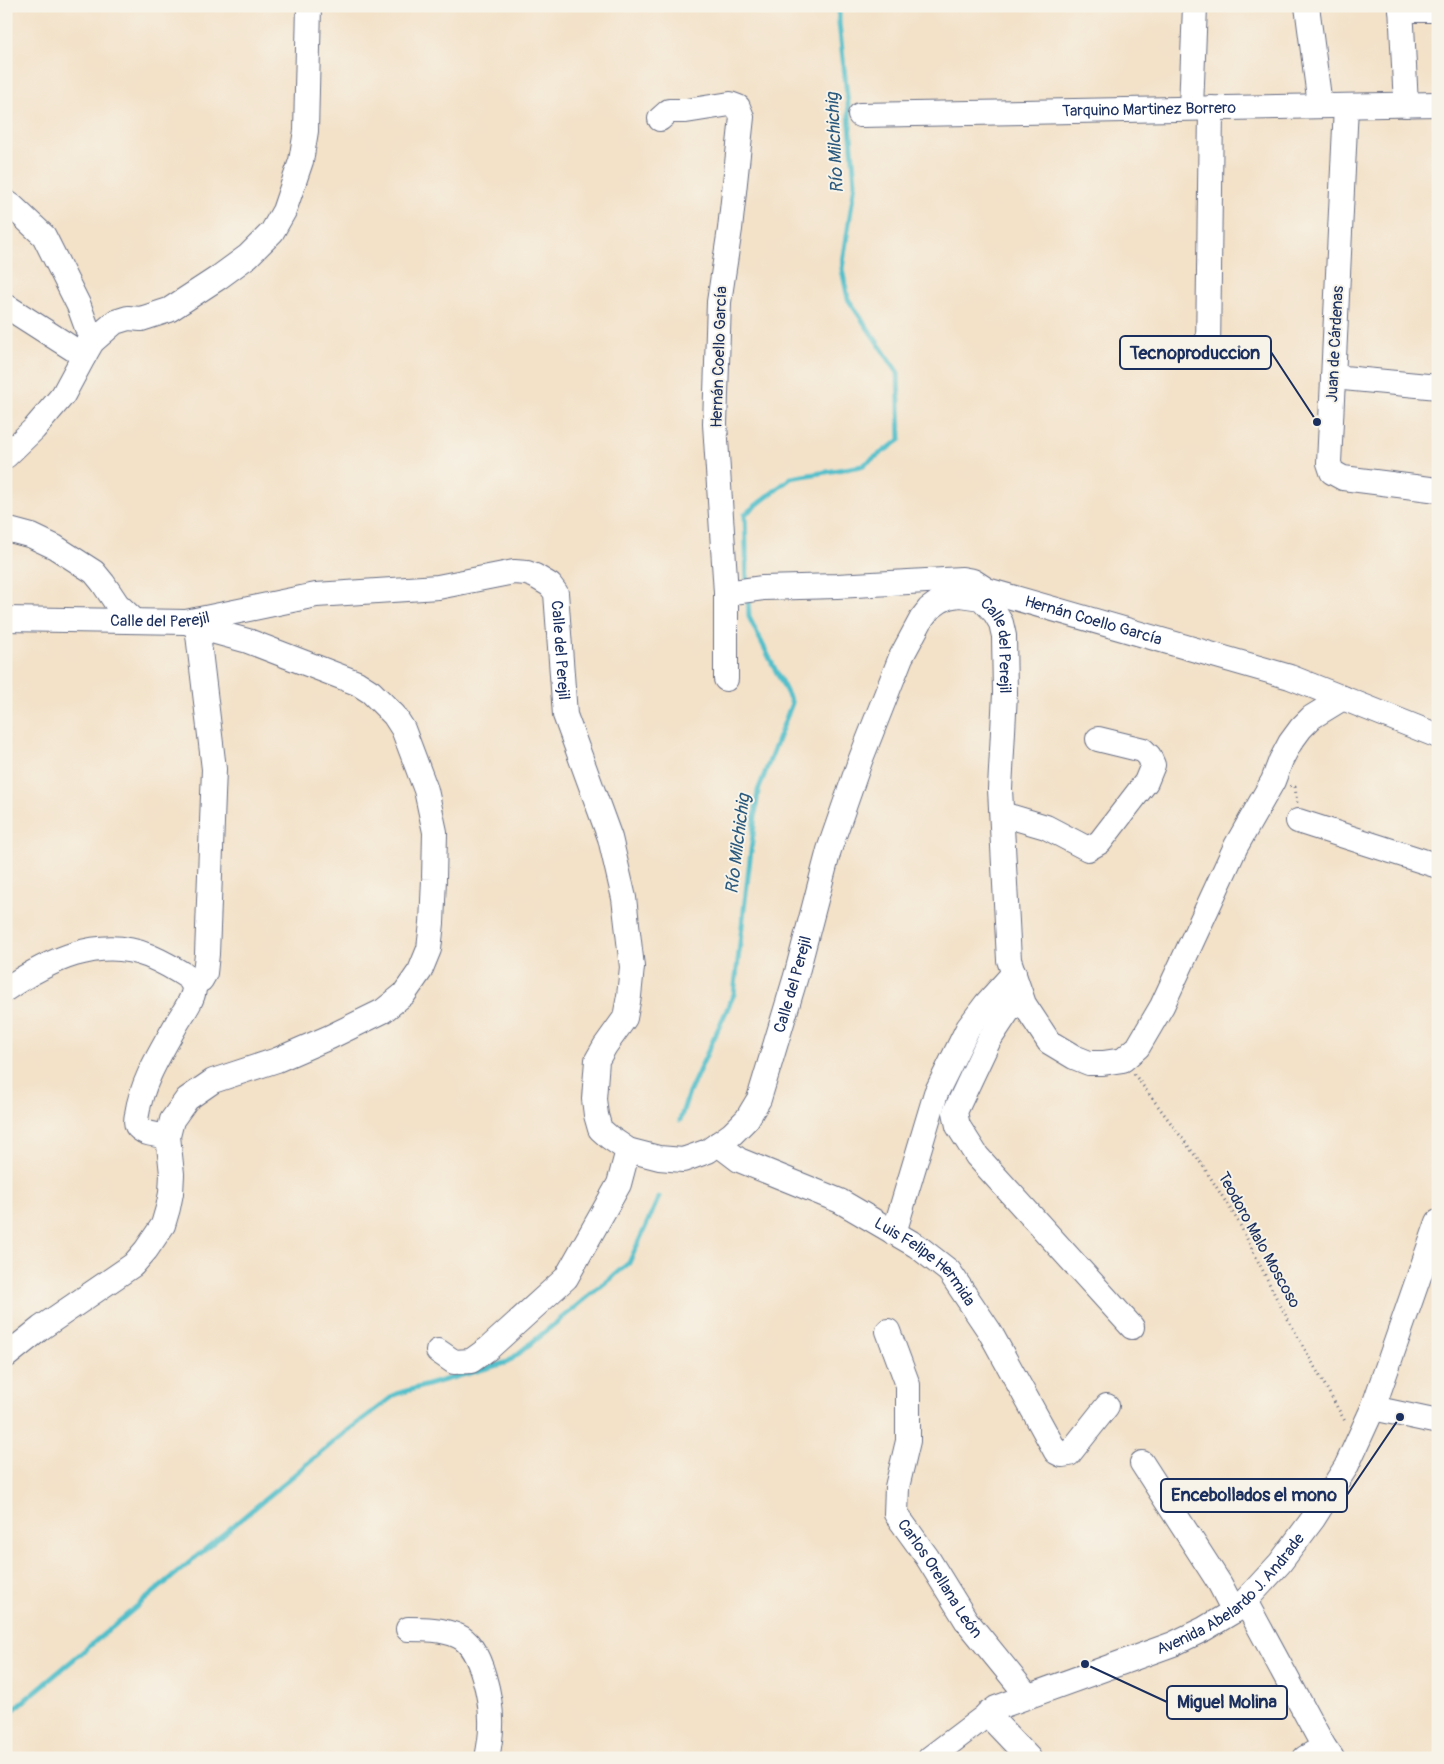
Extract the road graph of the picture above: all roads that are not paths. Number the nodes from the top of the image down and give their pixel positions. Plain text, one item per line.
1 (309, 6) edge
2 (1195, 6) edge
3 (1307, 6) edge
4 (1401, 8) edge
5 (1438, 10) edge
6 (1438, 104) edge
7 (1406, 105) junction
8 (1320, 106) junction
9 (1346, 106) junction
10 (1201, 108) junction
11 (665, 115) dead end
12 (860, 115) dead end
13 (6, 202) edge
14 (6, 306) edge
15 (88, 349) junction
16 (1208, 352) dead end
17 (1333, 377) junction
18 (1438, 387) edge
19 (6, 456) edge
20 (1438, 490) edge
21 (6, 529) edge
22 (732, 593) junction
23 (984, 594) junction
24 (6, 619) edge
25 (135, 621) junction
26 (191, 624) junction
27 (726, 679) dead end
28 (1343, 698) junction
29 (1438, 736) edge
30 (1098, 738) dead end
31 (1002, 814) junction
32 (1298, 821) dead end
33 (1438, 866) edge
34 (193, 983) junction
35 (1017, 983) junction
36 (6, 988) edge
37 (168, 1136) junction
38 (718, 1144) junction
39 (628, 1150) junction
40 (1438, 1222) edge
41 (894, 1233) junction
42 (1132, 1327) dead end
43 (888, 1331) dead end
44 (438, 1351) dead end
45 (6, 1356) edge
46 (1107, 1406) dead end
47 (1373, 1408) junction
48 (1438, 1422) edge
49 (1142, 1464) dead end
50 (1240, 1606) junction
51 (408, 1629) dead end
52 (1027, 1695) junction
53 (987, 1714) junction
54 (1320, 1754) edge
55 (487, 1758) edge
56 (930, 1758) edge
57 (1029, 1758) edge

1 - 15 street
2 - 10 street
3 - 8 street
4 - 5 street
4 - 7 street
6 - 7 street, Tarquino Martinez Borrero
7 - 9 street, Tarquino Martinez Borrero
8 - 9 street, Tarquino Martinez Borrero
8 - 10 street, Tarquino Martinez Borrero
9 - 17 street, Juan de Cárdenas
10 - 12 street, Tarquino Martinez Borrero
10 - 16 street
11 - 22 street, Hernán Coello García
13 - 15 street
14 - 15 street
15 - 19 street
17 - 18 street
17 - 20 street, Juan de Cárdenas
21 - 25 street
22 - 23 street, Hernán Coello García
22 - 27 street, Hernán Coello García
23 - 28 street, Hernán Coello García
23 - 31 street, Calle del Perejil
23 - 38 street, Calle del Perejil
24 - 25 street, Calle del Perejil
25 - 26 street, Calle del Perejil
26 - 34 street
26 - 37 street
26 - 39 street, Calle del Perejil
28 - 29 street, Hernán Coello García
28 - 35 street, Calle del Perejil
30 - 31 street
31 - 35 street, Calle del Perejil
32 - 33 street
34 - 36 street
34 - 37 street
35 - 41 street
35 - 42 street
37 - 45 street
38 - 39 street, Calle del Perejil
38 - 41 street, Luis Felipe Hermida
39 - 44 street
40 - 47 street, Avenida Abelardo J. Andrade
41 - 46 street, Luis Felipe Hermida
43 - 52 street, Carlos Orellana León
47 - 48 street
47 - 50 street, Avenida Abelardo J. Andrade
49 - 50 street
50 - 52 street, Avenida Abelardo J. Andrade
50 - 54 street
51 - 55 street
52 - 53 street, Avenida Abelardo J. Andrade
53 - 56 street, Avenida Abelardo J. Andrade
53 - 57 street

